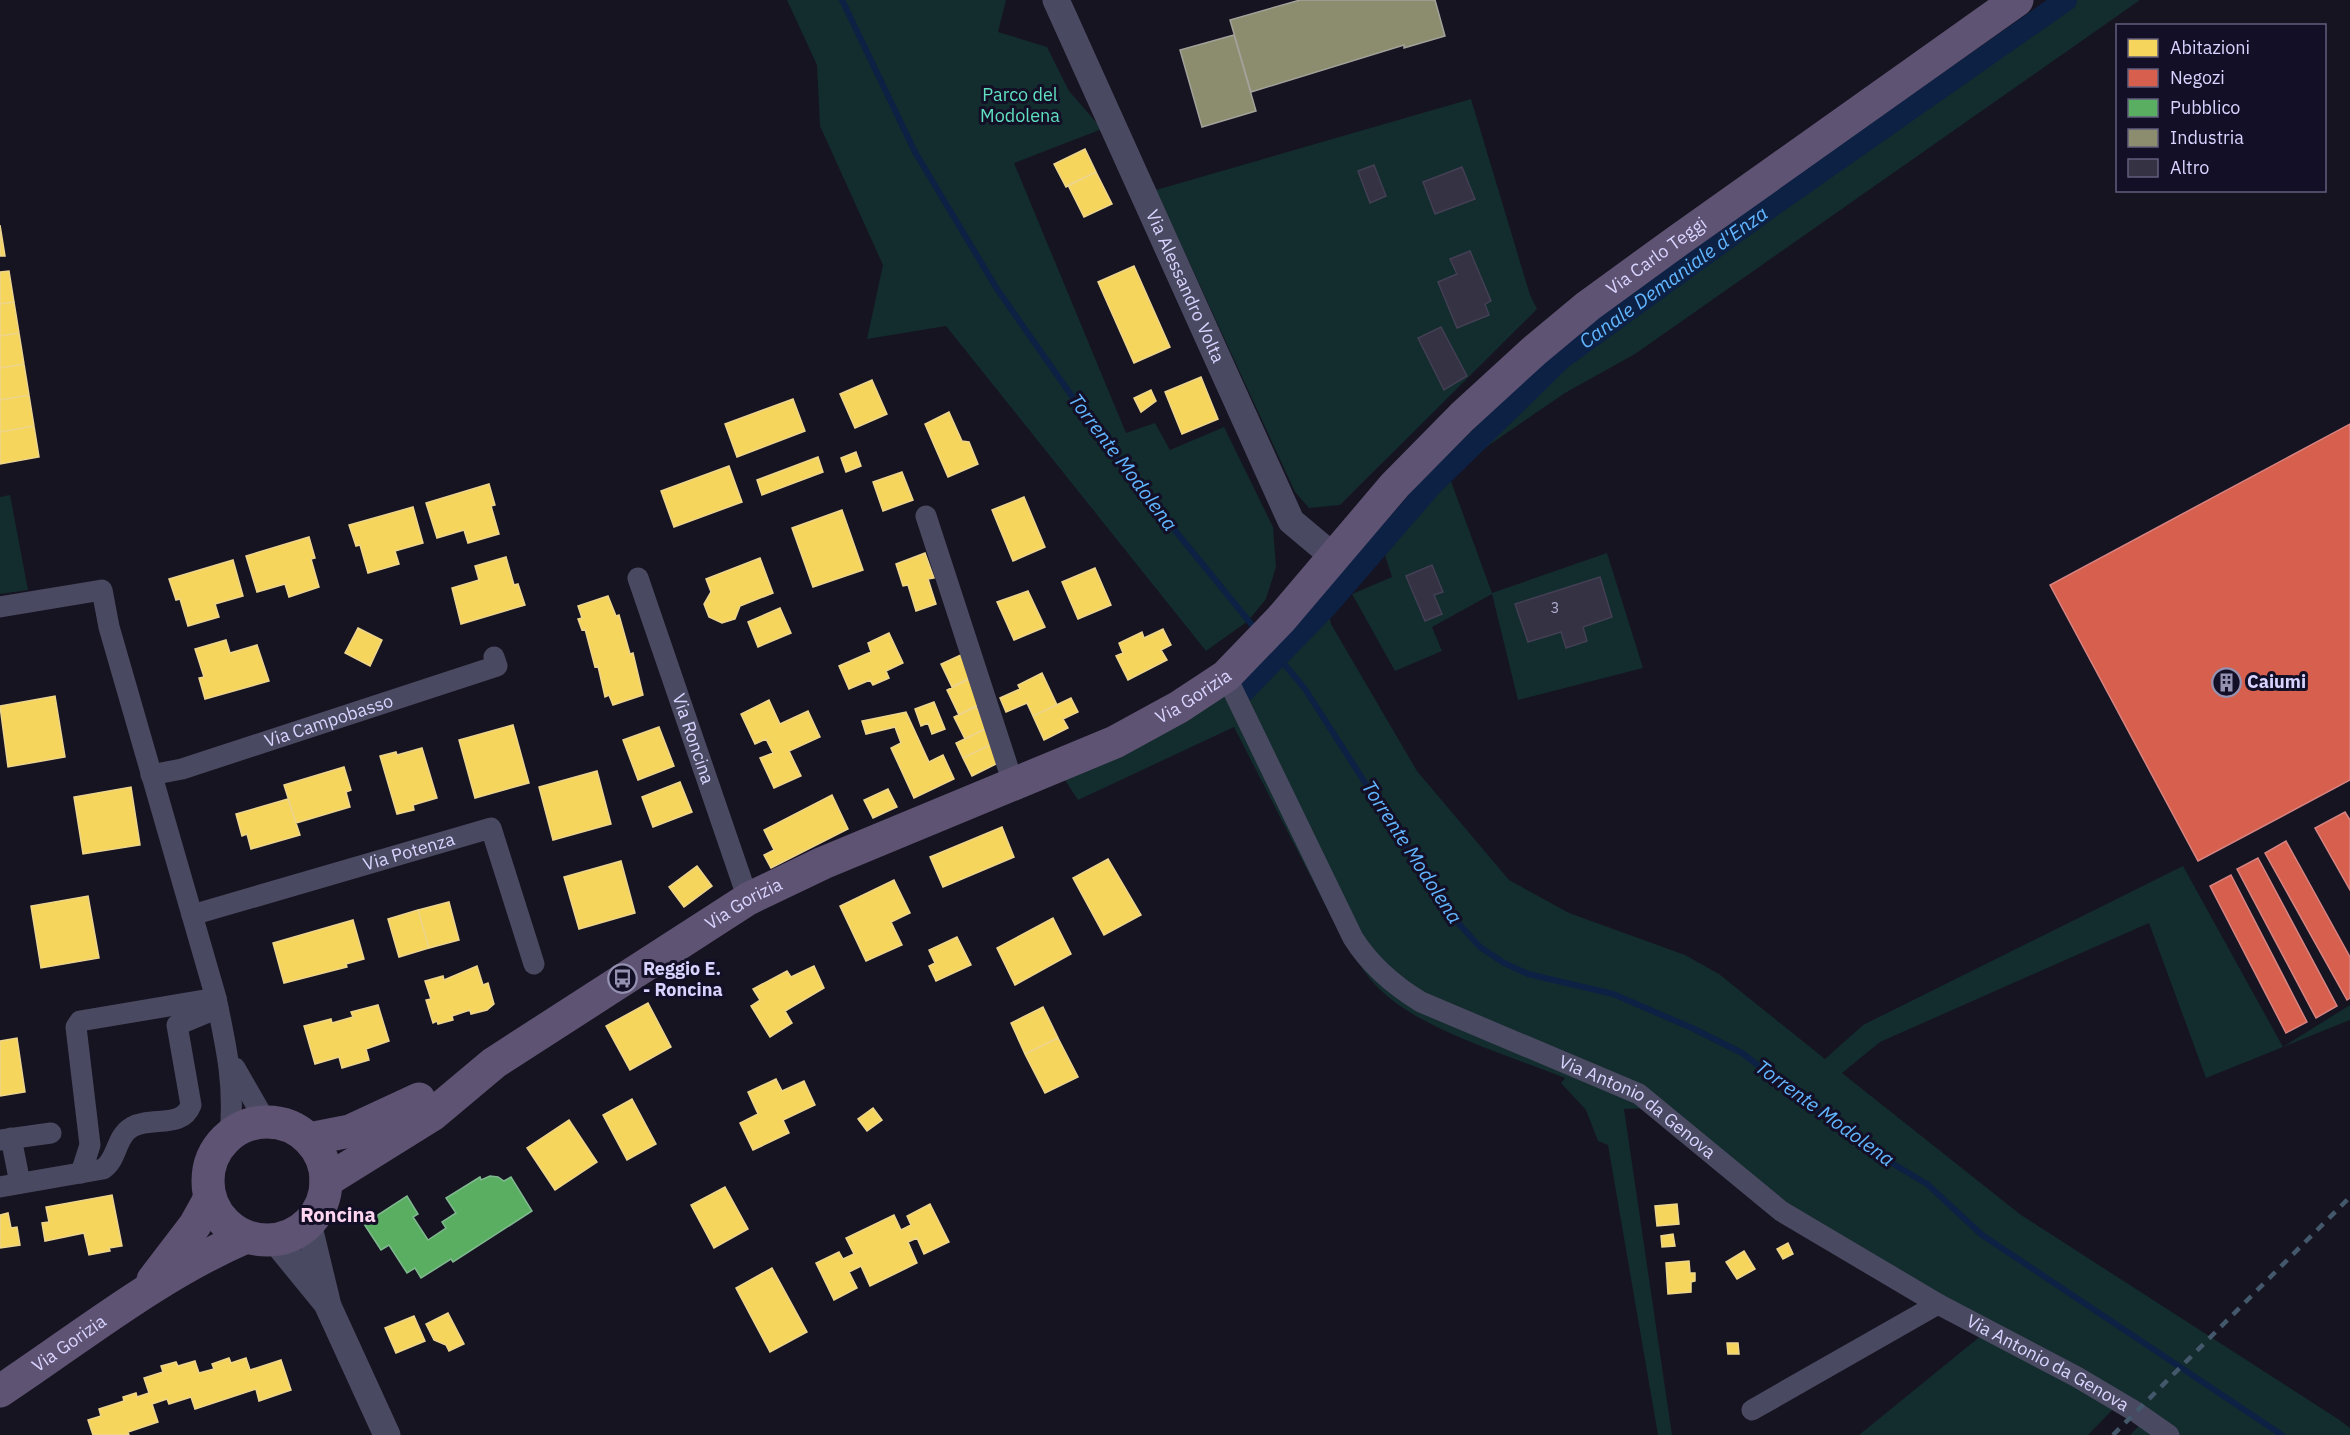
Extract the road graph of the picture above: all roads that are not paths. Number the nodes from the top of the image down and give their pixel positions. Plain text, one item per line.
1 (1056, 0) edge
2 (2018, 0) edge
3 (926, 516) dead end
4 (1334, 557) junction
5 (638, 578) dead end
6 (0, 607) edge
7 (494, 657) dead end
8 (1233, 670) junction
9 (151, 776) junction
10 (1013, 783) junction
11 (748, 899) junction
12 (192, 915) junction
13 (534, 964) dead end
14 (217, 1003) junction
15 (175, 1015) junction
16 (230, 1059) junction
17 (494, 1063) junction
18 (267, 1122) junction
19 (51, 1133) dead end
20 (230, 1134) junction
21 (6, 1139) edge
22 (309, 1139) junction
23 (81, 1173) junction
24 (326, 1180) junction
25 (10, 1185) edge
26 (210, 1198) junction
27 (308, 1223) junction
28 (261, 1238) junction
29 (139, 1297) junction
30 (1938, 1304) junction
31 (328, 1306) junction
32 (0, 1391) edge
33 (1752, 1410) dead end
34 (387, 1435) edge
35 (2169, 1435) edge

1 - 4 street, Via Alessandro Volta
2 - 4 main road, Via Carlo Teggi
3 - 10 street
4 - 8 main road, Via Gorizia
5 - 11 street, Via Roncina
6 - 9 street
7 - 9 street, Via Campobasso
8 - 10 main road, Via Gorizia
8 - 30 street, Via Antonio da Genova
9 - 12 street
10 - 11 main road, Via Gorizia
11 - 17 main road, Via Gorizia
12 - 13 street, Via Potenza
12 - 14 street
14 - 15 street
14 - 16 street
15 - 23 street
15 - 23 street
16 - 18 street
16 - 20 street
17 - 22 main road
17 - 24 main road
18 - 20 main road
18 - 22 main road
19 - 21 street
20 - 26 main road
21 - 25 street
22 - 24 main road
23 - 25 street
24 - 27 main road
26 - 28 main road
26 - 29 main road
27 - 28 main road
27 - 31 street
28 - 29 main road, Via Gorizia
28 - 31 street
29 - 32 main road, Via Gorizia
30 - 33 street
30 - 35 street, Via Antonio da Genova
31 - 34 street

